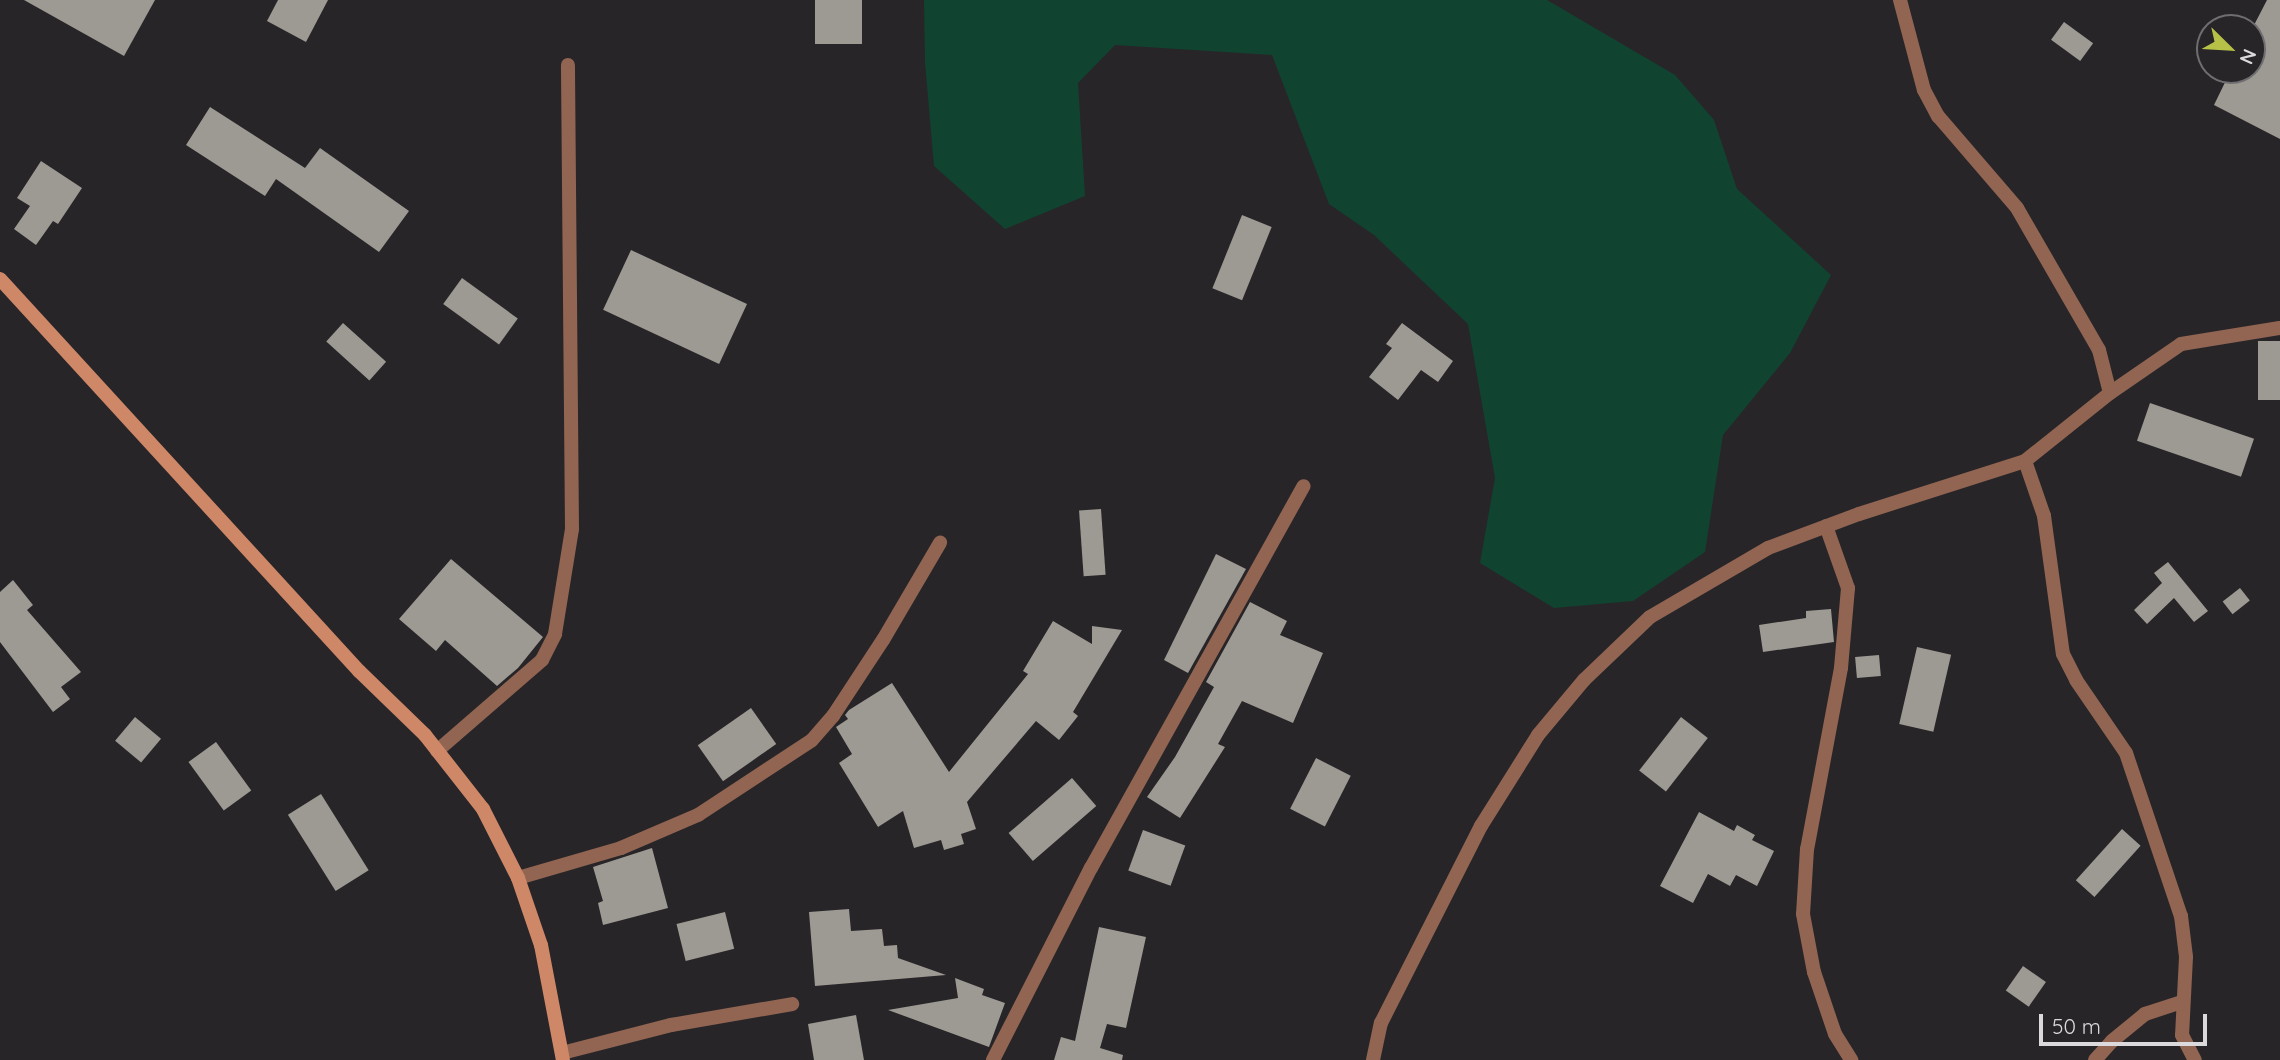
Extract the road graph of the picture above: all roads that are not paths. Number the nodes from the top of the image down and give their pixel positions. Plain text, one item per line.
1 (1900, 0) edge
2 (568, 65) dead end
3 (0, 279) edge
4 (2280, 328) edge
5 (2110, 393) junction
6 (2025, 461) junction
7 (1304, 486) dead end
8 (1826, 526) junction
9 (940, 542) dead end
10 (437, 751) junction
11 (518, 878) junction
12 (2182, 1002) junction
13 (792, 1004) dead end
14 (563, 1056) edge
15 (993, 1060) edge
16 (1373, 1060) edge
17 (1851, 1060) edge
18 (2095, 1060) edge
19 (2195, 1060) edge

1 - 5 street
2 - 10 street
3 - 10 main road
4 - 5 street
5 - 6 street
6 - 8 street
6 - 12 street
7 - 15 street
8 - 16 street
8 - 17 street
9 - 11 street
10 - 11 main road
11 - 14 main road
12 - 18 street
12 - 19 street
13 - 14 street

